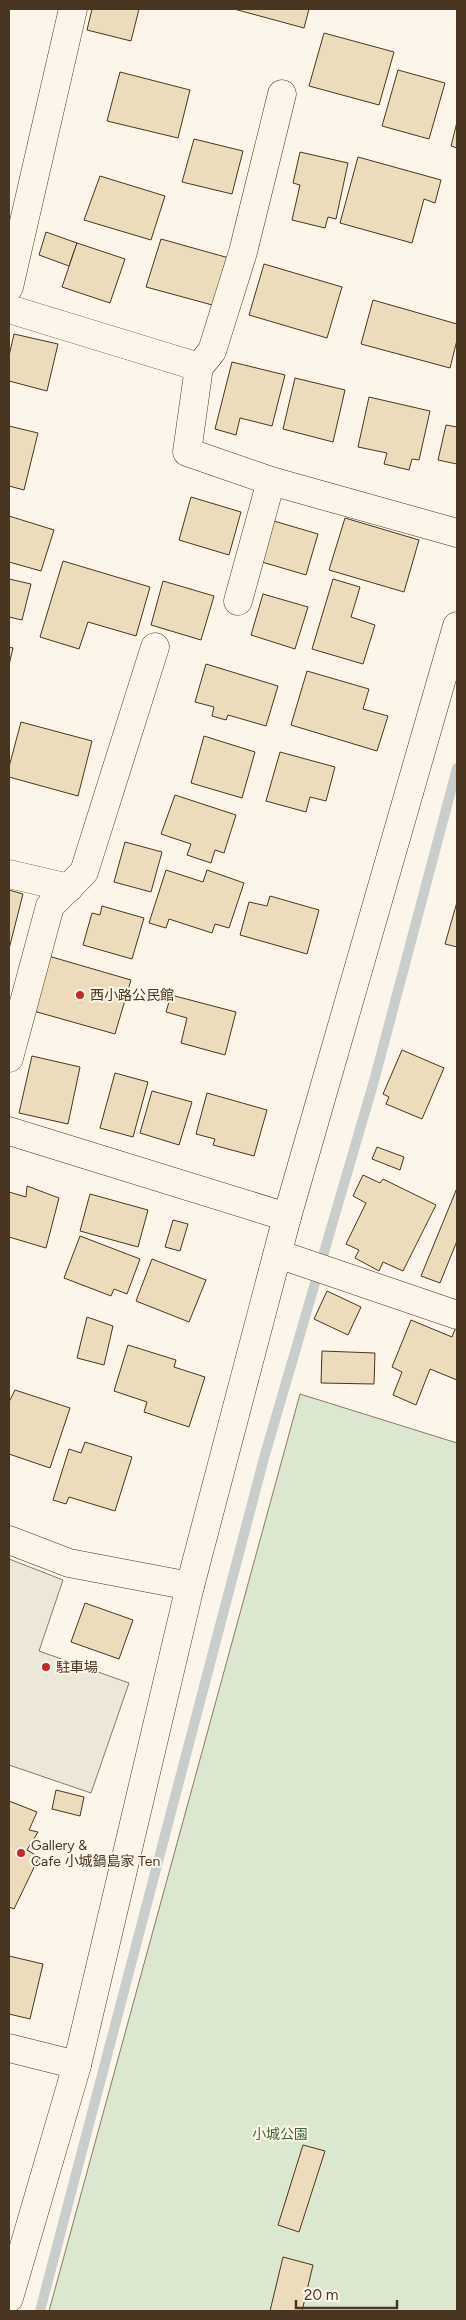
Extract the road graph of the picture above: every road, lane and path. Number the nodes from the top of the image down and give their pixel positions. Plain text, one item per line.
1 (73, 9) edge
2 (282, 94) dead end
3 (9, 287) edge
4 (9, 309) edge
5 (199, 367) junction
6 (271, 481) junction
7 (457, 533) edge
8 (238, 600) dead end
9 (457, 626) edge
10 (154, 647) dead end
11 (9, 874) edge
12 (69, 888) junction
13 (9, 1058) edge
14 (9, 1131) edge
15 (287, 1217) junction
16 (278, 1254) junction
17 (457, 1315) edge
18 (9, 1540) edge
19 (190, 1586) junction
20 (9, 2048) edge
21 (77, 2066) junction
22 (9, 2298) edge

1 - 3 street
2 - 5 street
4 - 5 street
5 - 6 street
6 - 7 street
6 - 8 street
9 - 15 street
10 - 12 street
11 - 12 street
12 - 13 street
14 - 15 street
15 - 16 street
16 - 17 street
16 - 19 street
18 - 19 street
19 - 21 street
20 - 21 street
21 - 22 street

